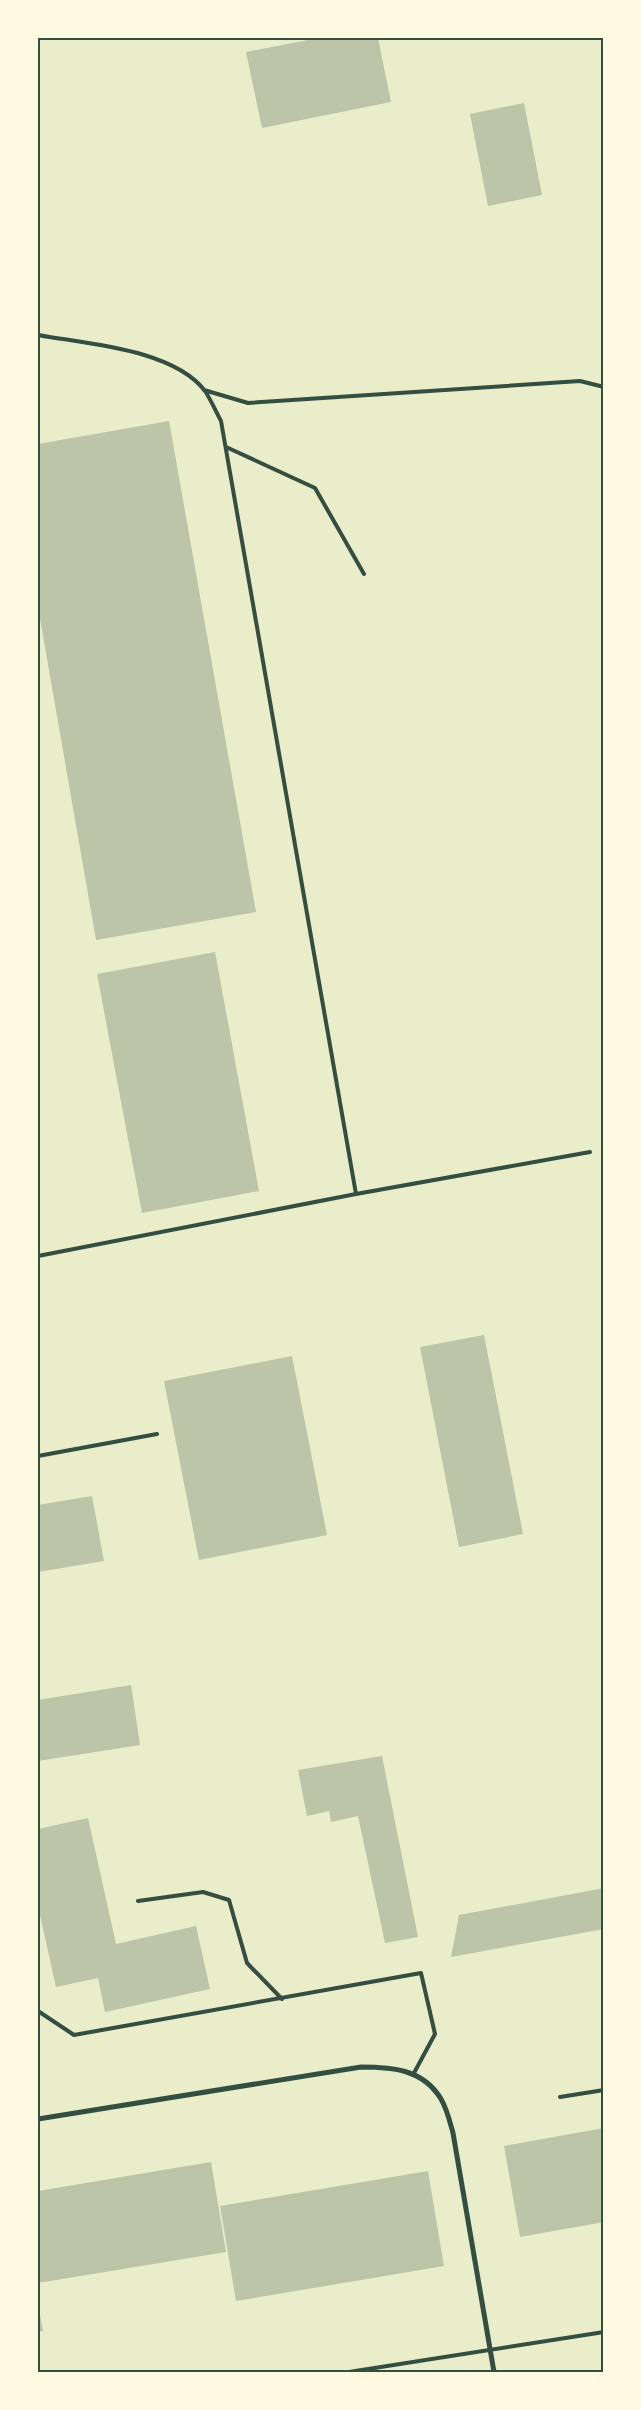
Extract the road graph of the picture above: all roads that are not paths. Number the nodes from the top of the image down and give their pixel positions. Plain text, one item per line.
1 (38, 335) edge
2 (604, 387) edge
3 (204, 390) junction
4 (226, 447) junction
5 (364, 574) dead end
6 (590, 1152) dead end
7 (356, 1194) junction
8 (38, 1256) edge
9 (157, 1434) dead end
10 (38, 1456) edge
11 (138, 1900) dead end
12 (282, 1999) junction
13 (38, 2011) edge
14 (414, 2073) junction
15 (604, 2090) edge
16 (560, 2097) dead end
17 (38, 2119) edge
18 (604, 2332) edge
19 (489, 2349) junction
20 (349, 2372) edge
21 (494, 2372) edge

1 - 3 lane
2 - 3 lane
3 - 4 lane
4 - 5 lane
4 - 7 lane
6 - 7 lane
7 - 8 lane
9 - 10 lane
11 - 12 lane
12 - 13 lane
12 - 14 lane
14 - 17 street
14 - 19 street
15 - 16 lane
18 - 19 lane
19 - 20 lane
19 - 21 street

